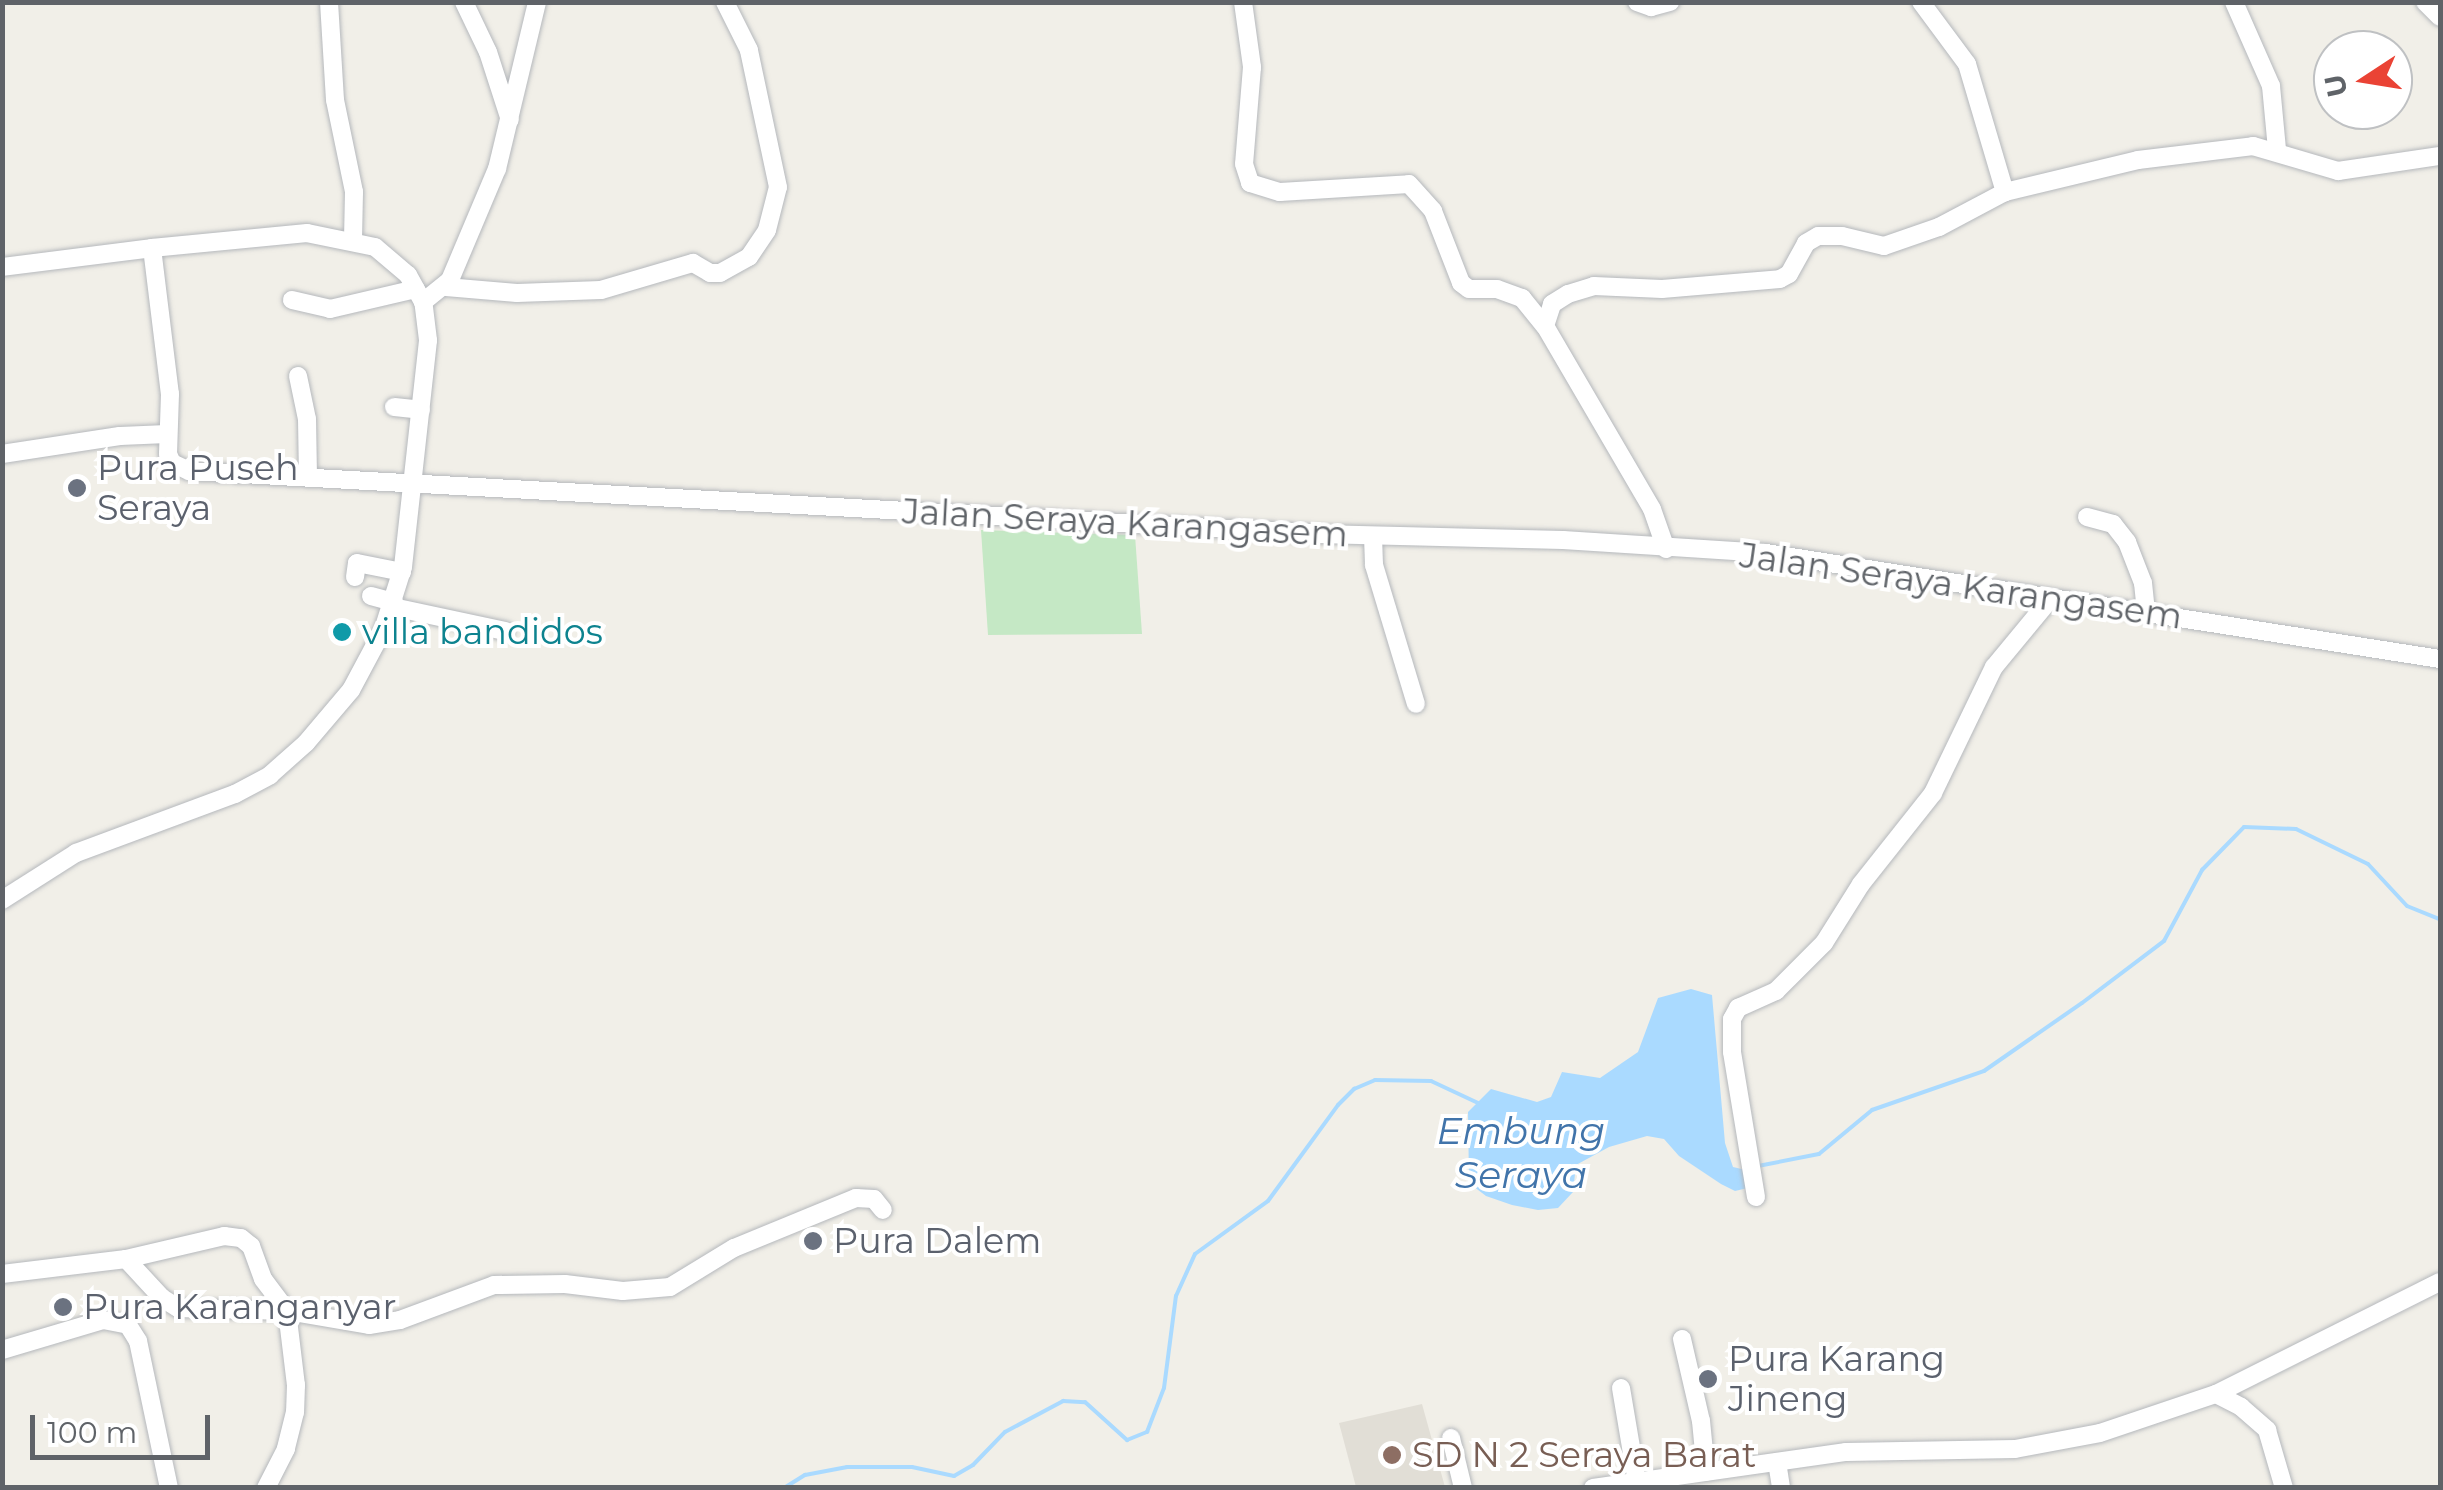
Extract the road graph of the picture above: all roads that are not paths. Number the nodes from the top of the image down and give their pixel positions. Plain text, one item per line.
1 (330, 2) edge
2 (464, 2) edge
3 (537, 2) edge
4 (725, 2) edge
5 (1243, 2) edge
6 (1637, 2) edge
7 (1670, 2) edge
8 (1921, 2) edge
9 (2234, 2) edge
10 (2425, 2) edge
11 (2440, 17) edge
12 (510, 120) junction
13 (2277, 150) junction
14 (2440, 156) edge
15 (2005, 192) junction
16 (353, 242) junction
17 (152, 248) junction
18 (2, 266) edge
19 (446, 286) junction
20 (420, 296) junction
21 (292, 300) dead end
22 (1545, 326) junction
23 (298, 376) dead end
24 (394, 407) dead end
25 (421, 410) junction
26 (167, 434) junction
27 (2, 454) edge
28 (308, 477) junction
29 (414, 486) junction
30 (2087, 517) dead end
31 (1373, 536) junction
32 (1666, 548) junction
33 (402, 572) junction
34 (355, 578) dead end
35 (372, 596) dead end
36 (2051, 598) junction
37 (393, 604) junction
38 (2146, 614) junction
39 (505, 631) dead end
40 (2440, 660) edge
41 (1416, 704) dead end
42 (2, 900) edge
43 (1756, 1197) dead end
44 (883, 1210) dead end
45 (126, 1259) junction
46 (2, 1274) edge
47 (2440, 1282) edge
48 (287, 1311) junction
49 (1682, 1339) dead end
50 (2, 1350) edge
51 (2258, 1374) junction
52 (1621, 1388) dead end
53 (2216, 1394) junction
54 (2248, 1412) junction
55 (1451, 1438) dead end
56 (1777, 1462) junction
57 (1706, 1472) junction
58 (1638, 1483) junction
59 (170, 1488) edge
60 (266, 1488) edge
61 (1463, 1488) edge
62 (1593, 1488) edge
63 (1781, 1488) edge
64 (2284, 1488) edge

1 - 16 street
2 - 12 street
3 - 12 street
4 - 19 street
5 - 22 street
6 - 7 street
8 - 15 street
9 - 13 street
10 - 11 street
12 - 19 street
13 - 14 street
13 - 15 street
15 - 22 street
16 - 17 street
16 - 20 street
17 - 18 street
17 - 26 street
19 - 20 street
20 - 21 street
20 - 25 street
22 - 32 street
23 - 28 street
24 - 25 street
25 - 29 street
26 - 27 street
26 - 28 street, Jalan Seraya Karangasem
28 - 29 street, Jalan Seraya Karangasem
29 - 31 street, Jalan Seraya Karangasem
29 - 33 street
30 - 38 street
31 - 32 street, Jalan Seraya Karangasem
31 - 41 street
32 - 36 street, Jalan Seraya Karangasem
33 - 34 street
33 - 37 street
35 - 37 street
36 - 38 street, Jalan Seraya Karangasem
36 - 43 street
37 - 39 street
37 - 42 street
38 - 40 street, Jalan Seraya Karangasem
44 - 48 street
45 - 46 street
45 - 48 street
45 - 48 street
47 - 51 street
48 - 60 street
49 - 57 street
50 - 59 street
51 - 53 street
51 - 54 street
52 - 58 street
53 - 54 street
53 - 56 street
54 - 64 street
55 - 61 street
56 - 57 street
56 - 63 street
57 - 58 street
58 - 62 street

